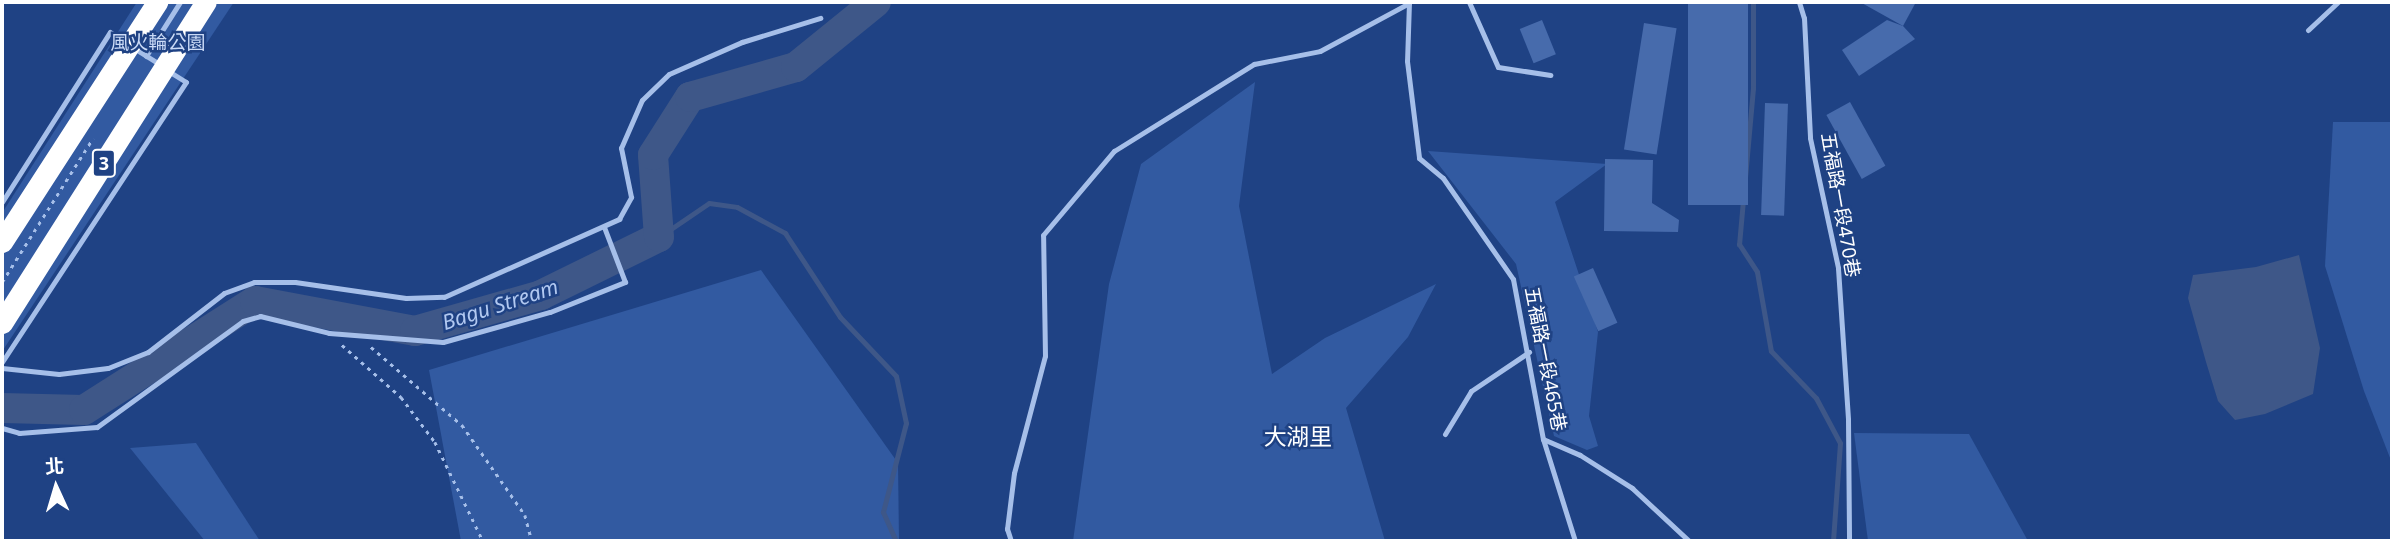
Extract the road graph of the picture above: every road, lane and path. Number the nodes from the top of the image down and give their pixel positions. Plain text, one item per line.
1 (157, 2) edge
2 (180, 2) edge
3 (206, 2) edge
4 (1409, 2) edge
5 (1469, 2) edge
6 (1799, 2) edge
7 (2338, 2) edge
8 (820, 18) dead end
9 (2308, 30) dead end
10 (146, 56) junction
11 (1550, 75) dead end
12 (96, 135) dead end
13 (2, 202) edge
14 (604, 227) dead end
15 (2, 242) edge
16 (2, 282) edge
17 (2, 323) edge
18 (329, 333) junction
19 (361, 338) junction
20 (1529, 352) junction
21 (2, 362) edge
22 (2, 368) edge
23 (2, 429) edge
24 (1445, 434) dead end
25 (1543, 439) junction
26 (484, 541) edge
27 (532, 541) edge
28 (1011, 541) edge
29 (1575, 541) edge
30 (1689, 541) edge
31 (1849, 541) edge

1 - 15 highway, 3
2 - 10 lane
3 - 17 highway, 3
4 - 20 lane, 五福路一段465巷
4 - 28 lane
5 - 11 lane
6 - 31 lane, 五福路一段470巷
7 - 9 lane
8 - 22 lane
10 - 13 lane
10 - 21 lane
12 - 16 path
14 - 19 lane
18 - 19 lane
18 - 23 lane
18 - 26 path
19 - 27 path
20 - 24 lane
20 - 25 lane, 五福路一段465巷
25 - 29 lane, 五福路一段465巷
25 - 30 lane

